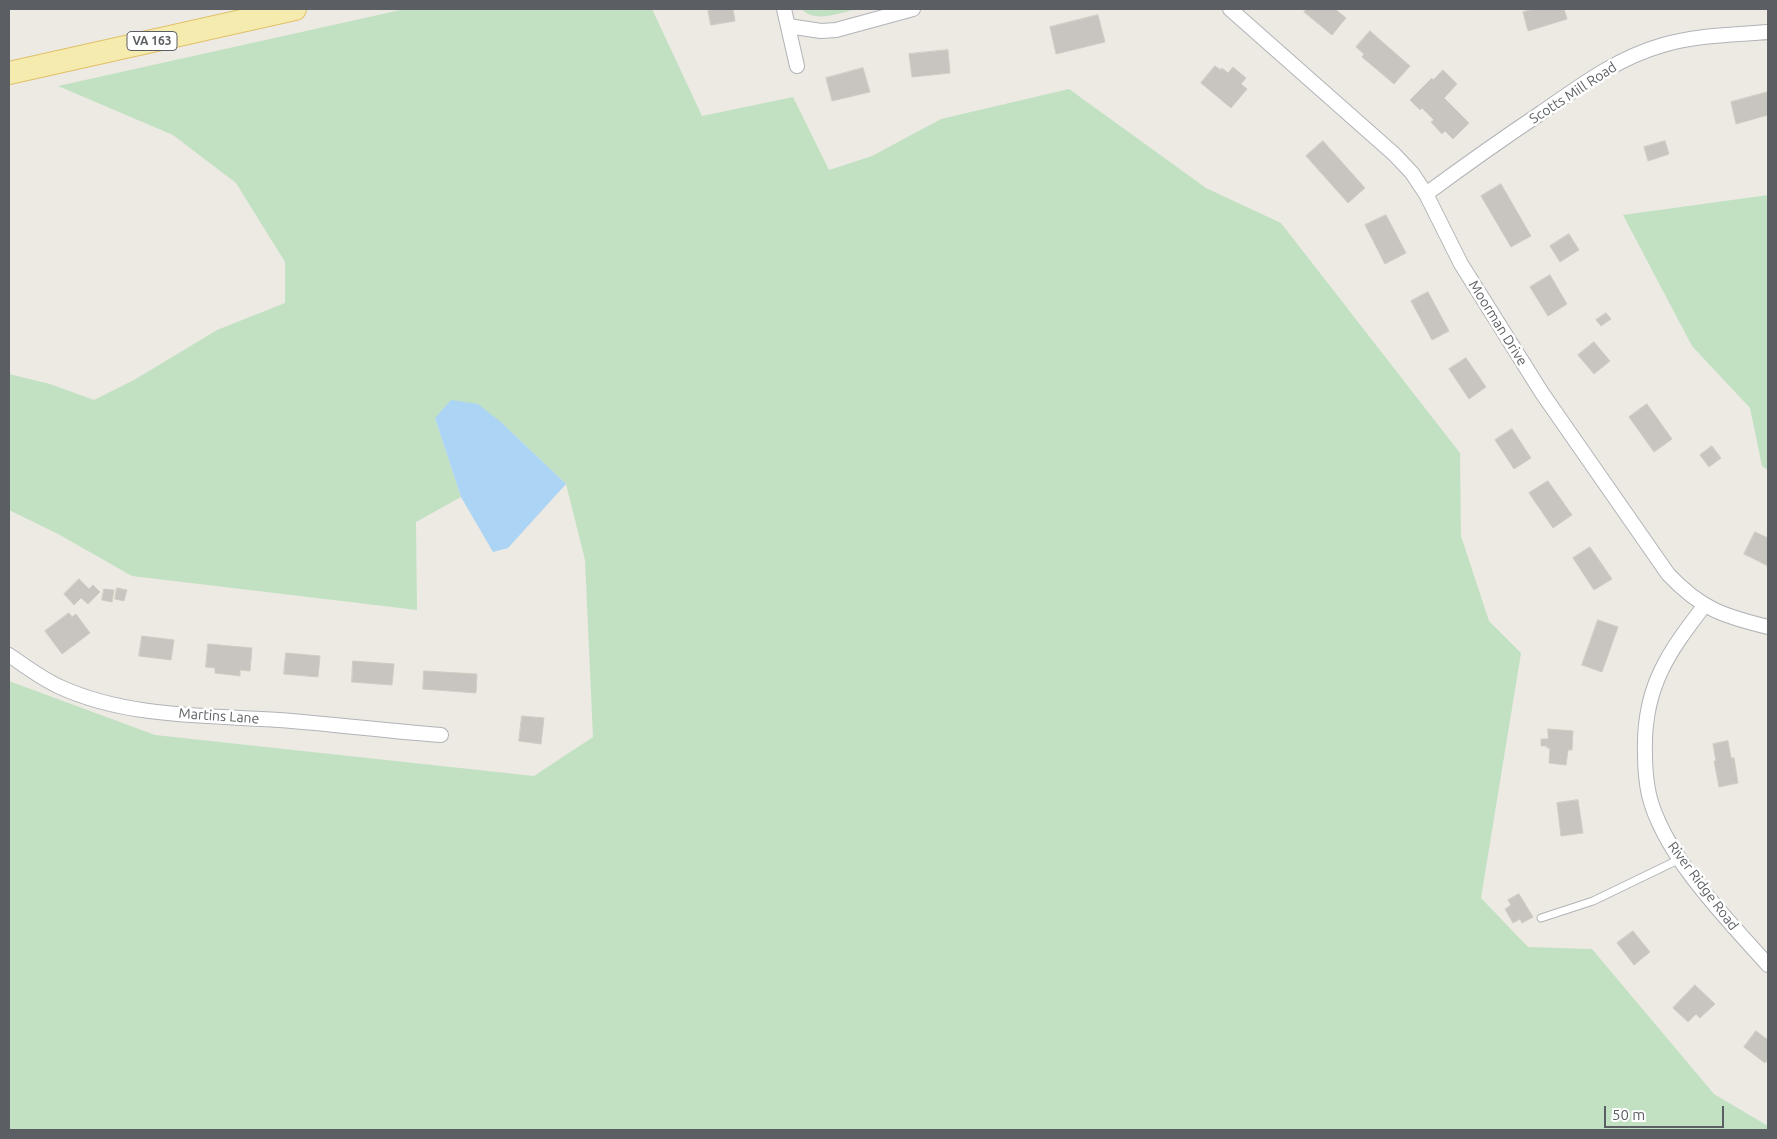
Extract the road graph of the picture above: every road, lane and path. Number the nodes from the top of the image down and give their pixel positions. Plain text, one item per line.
1 (295, 9) edge
2 (784, 9) edge
3 (913, 9) edge
4 (1230, 9) edge
5 (788, 26) junction
6 (1768, 32) edge
7 (797, 66) dead end
8 (9, 73) edge
9 (1426, 194) junction
10 (1704, 606) junction
11 (1768, 627) edge
12 (9, 655) edge
13 (441, 735) dead end
14 (1680, 859) junction
15 (1541, 918) dead end
16 (1768, 965) edge

1 - 8 main road, VA 163
2 - 5 street
3 - 5 street
4 - 9 street, Moorman Drive
5 - 7 street
6 - 9 street, Scotts Mill Road
9 - 10 street, Moorman Drive
10 - 11 street, Moorman Drive
10 - 14 street, River Ridge Road
12 - 13 street, Martins Lane
14 - 15 lane
14 - 16 street, River Ridge Road

